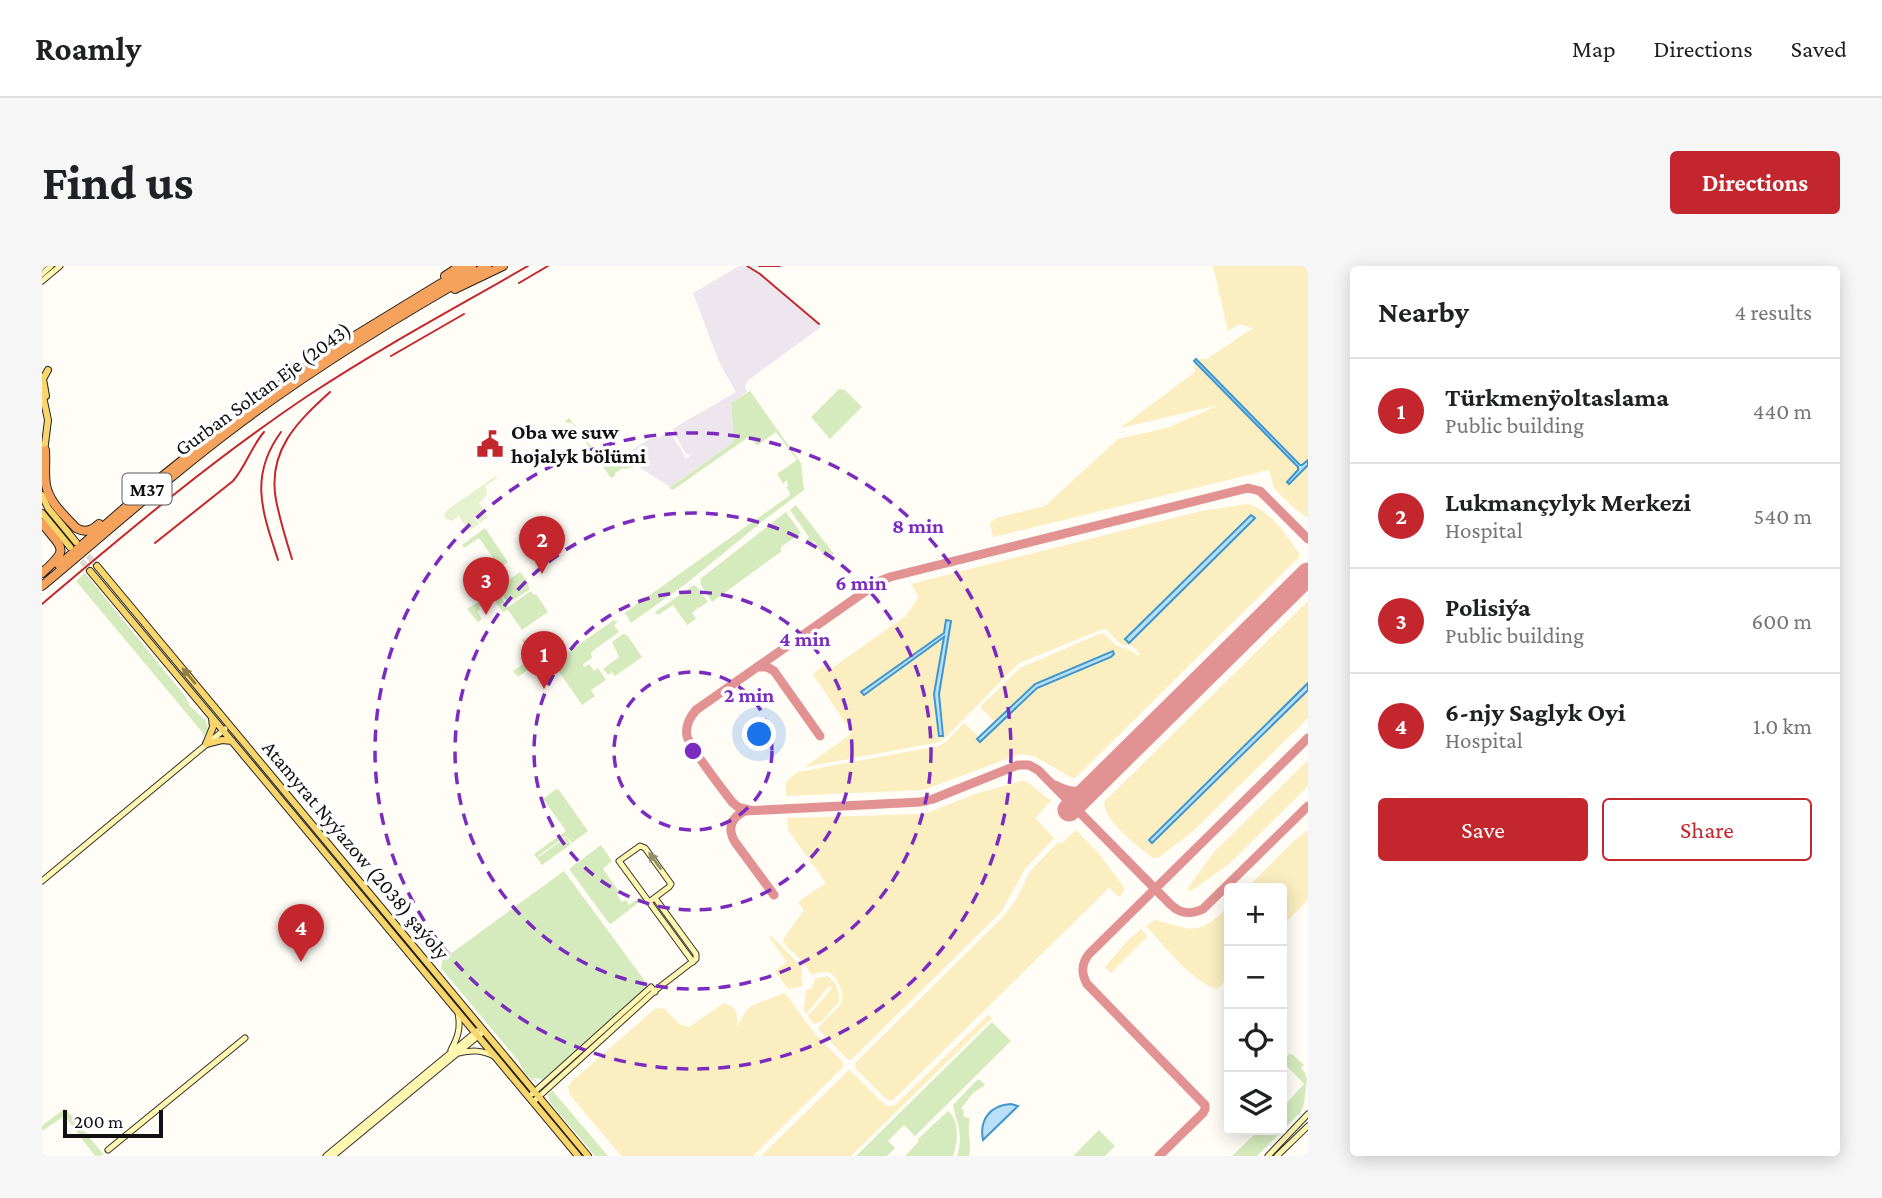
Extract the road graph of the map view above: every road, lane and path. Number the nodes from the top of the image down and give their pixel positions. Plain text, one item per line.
1 (51, 266) edge
2 (60, 266) edge
3 (460, 266) edge
4 (472, 266) edge
5 (486, 266) edge
6 (503, 266) edge
7 (42, 274) edge
8 (42, 281) edge
9 (444, 286) junction
10 (48, 370) dead end
11 (42, 392) edge
12 (48, 411) junction
13 (45, 450) junction
14 (42, 465) edge
15 (149, 487) junction
16 (42, 495) edge
17 (42, 513) edge
18 (42, 523) edge
19 (42, 573) edge
20 (42, 580) edge
21 (42, 586) edge
22 (212, 716) junction
23 (230, 724) junction
24 (223, 730) junction
25 (232, 741) junction
26 (206, 744) junction
27 (42, 881) edge
28 (655, 898) junction
29 (648, 901) junction
30 (693, 962) junction
31 (458, 1011) junction
32 (479, 1032) junction
33 (245, 1038) dead end
34 (449, 1053) junction
35 (456, 1054) junction
36 (494, 1056) junction
37 (533, 1097) junction
38 (1308, 1114) edge
39 (1308, 1126) edge
40 (108, 1150) dead end
41 (326, 1156) edge
42 (333, 1156) edge
43 (578, 1156) edge
44 (588, 1156) edge
45 (1268, 1156) edge
46 (1277, 1156) edge

1 - 7 street
2 - 8 street
3 - 9 highway
4 - 9 highway, Gurban Soltan Eje (2043) / M37
5 - 9 highway, Gurban Soltan Eje (2043) / M37
6 - 9 highway
9 - 15 highway, Gurban Soltan Eje (2043) / M37
9 - 21 highway, Gurban Soltan Eje (2043) / M37
10 - 12 main road
11 - 12 main road
12 - 13 main road
13 - 14 main road
13 - 15 highway
15 - 20 highway, Gurban Soltan Eje (2043) / M37
16 - 17 main road
18 - 19 highway
23 -> 22 main road, Atamyrat Nyýazow (2038) şaýoly
22 - 24 main road, Atamyrat Nyýazow (2038) şaýoly
22 - 26 main road
23 - 24 street
23 - 32 main road, Atamyrat Nyýazow (2038) şaýoly
24 - 25 main road, Atamyrat Nyýazow (2038) şaýoly
24 - 26 street
25 - 26 main road
25 - 31 main road, Atamyrat Nyýazow (2038) şaýoly
26 - 27 street
28 - 29 street
28 -> 29 street
28 - 30 street
29 - 30 street
30 - 37 street
31 - 32 main road, Atamyrat Nyýazow (2038) şaýoly
31 - 34 street
32 - 34 street
32 - 35 street
32 - 36 main road, Atamyrat Nyýazow (2038) şaýoly
32 - 37 main road, Atamyrat Nyýazow (2038) şaýoly
33 - 40 street
34 - 41 street
35 - 36 street
35 - 42 street
36 - 37 main road, Atamyrat Nyýazow (2038) şaýoly
37 - 43 main road, Atamyrat Nyýazow (2038) şaýoly
37 - 44 main road, Atamyrat Nyýazow (2038) şaýoly
38 - 45 street
39 - 46 street

